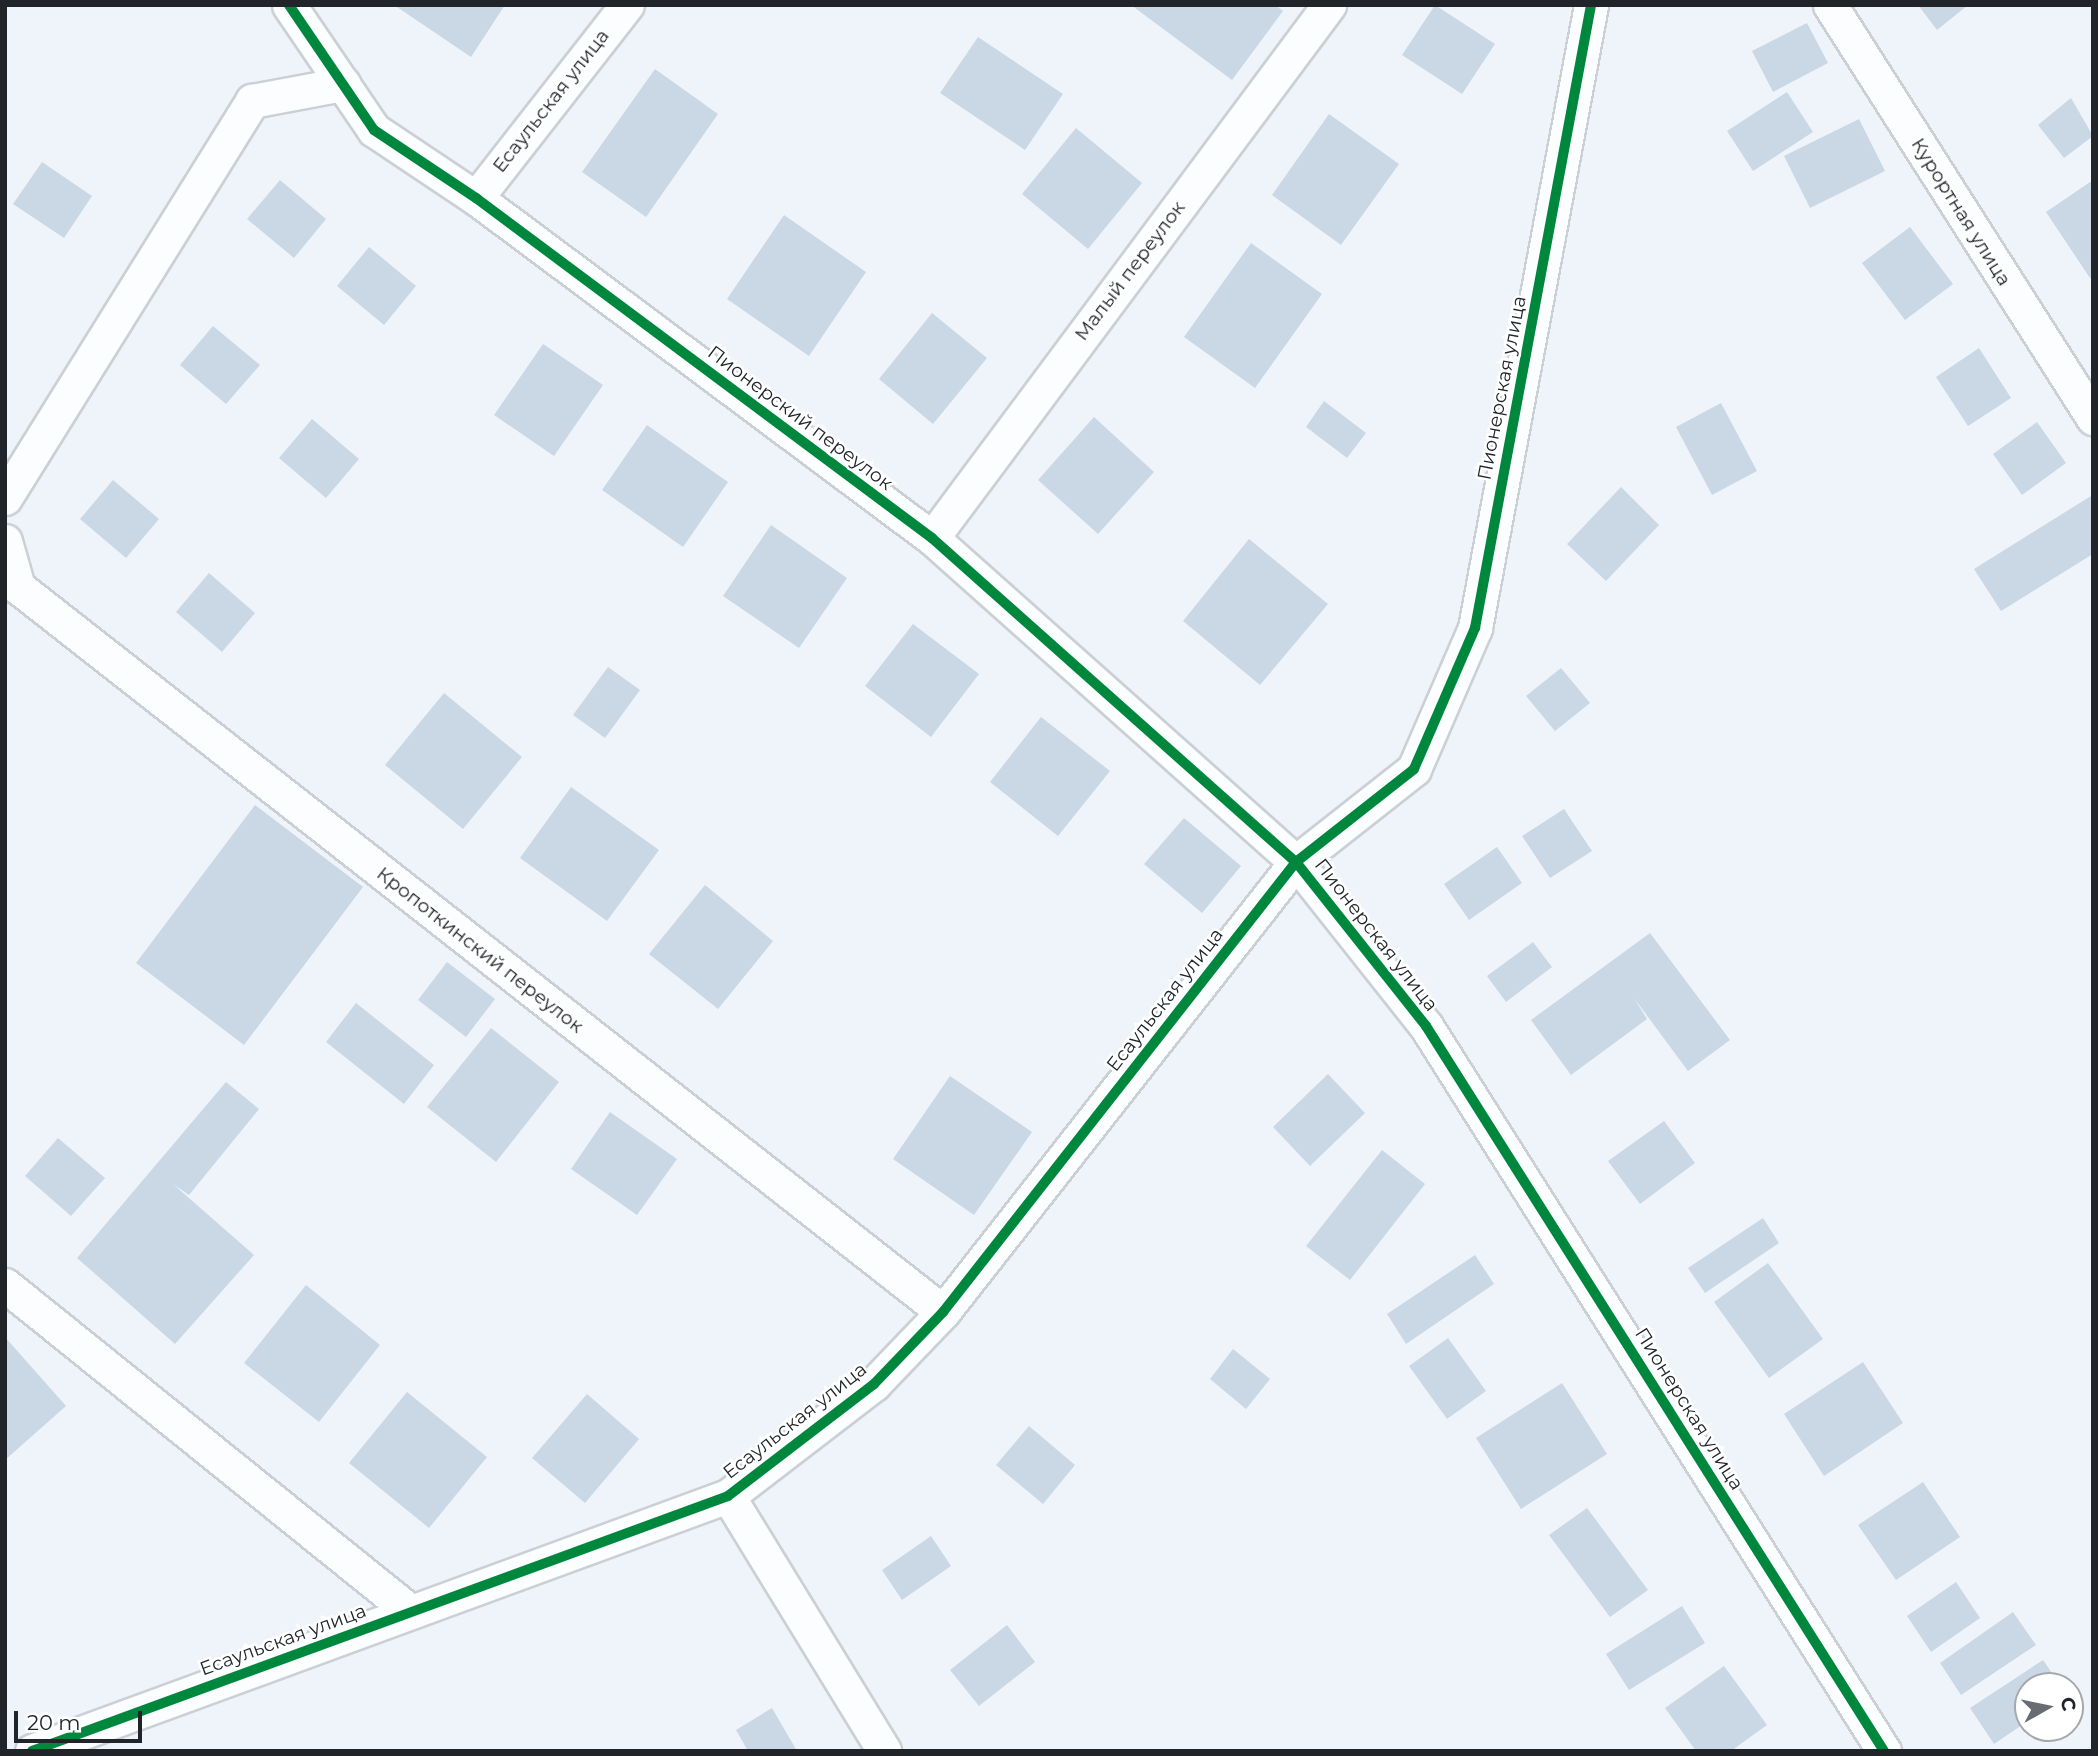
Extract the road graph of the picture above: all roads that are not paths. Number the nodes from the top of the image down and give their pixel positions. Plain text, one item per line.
1 (289, 5) edge
2 (627, 5) edge
3 (1329, 5) edge
4 (1591, 5) edge
5 (1830, 5) edge
6 (343, 84) junction
7 (476, 198) junction
8 (2093, 418) edge
9 (5, 498) edge
10 (932, 538) junction
11 (5, 541) edge
12 (9, 587) edge
13 (1296, 862) junction
14 (5, 1285) edge
15 (943, 1312) junction
16 (728, 1496) junction
17 (411, 1612) junction
18 (32, 1751) edge
19 (884, 1751) edge
20 (1884, 1751) edge

1 - 6 street, Пионерский переулок
2 - 7 street, Есаульская улица
3 - 10 street, Малый переулок
4 - 13 street, Пионерская улица
5 - 8 street, Курортная улица
6 - 7 street, Пионерский переулок
6 - 9 street
7 - 10 street, Пионерский переулок
10 - 13 street, Пионерский переулок
11 - 12 street
12 - 15 street, Кропоткинский переулок
13 - 15 street, Есаульская улица
13 - 20 street, Пионерская улица
14 - 17 street, Есаульская улица
15 - 16 street, Есаульская улица
16 - 17 street, Есаульская улица
16 - 19 street
17 - 18 street, Есаульская улица

